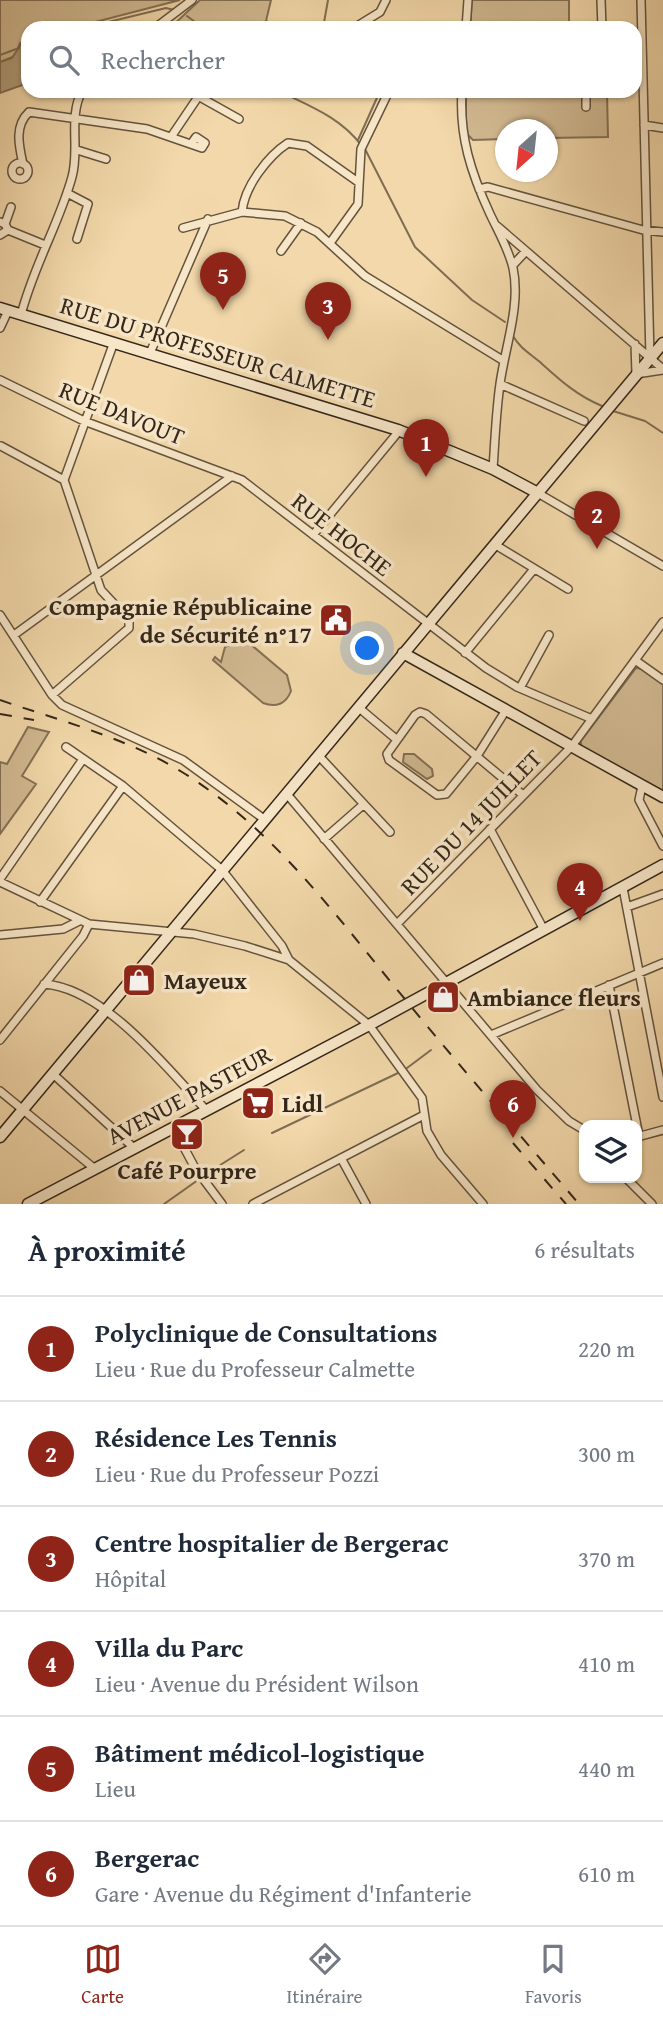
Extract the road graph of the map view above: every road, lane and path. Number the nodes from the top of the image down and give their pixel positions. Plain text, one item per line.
1 (192, 0) edge
2 (386, 0) edge
3 (468, 0) edge
4 (601, 0) edge
5 (641, 0) edge
6 (164, 21) edge
7 (365, 21) edge
8 (466, 21) edge
9 (602, 21) edge
10 (641, 21) edge
11 (80, 98) edge
12 (197, 98) edge
13 (200, 98) edge
14 (386, 98) edge
15 (462, 98) edge
16 (586, 98) edge
17 (640, 98) edge
18 (586, 107) dead end
19 (239, 119) dead end
20 (75, 121) junction
21 (644, 125) junction
22 (663, 128) edge
23 (172, 137) junction
24 (191, 144) dead end
25 (77, 150) junction
26 (106, 159) dead end
27 (23, 164) dead end
28 (358, 181) junction
29 (479, 188) junction
30 (67, 193) junction
31 (10, 207) dead end
32 (242, 212) junction
33 (209, 219) junction
34 (301, 223) junction
35 (494, 223) junction
36 (4, 225) edge
37 (183, 228) dead end
38 (647, 231) junction
39 (663, 232) edge
40 (0, 235) edge
41 (77, 239) dead end
42 (330, 243) junction
43 (45, 245) junction
44 (281, 251) dead end
45 (526, 251) junction
46 (513, 265) junction
47 (4, 309) edge
48 (21, 315) junction
49 (0, 328) edge
50 (650, 339) junction
51 (114, 342) junction
52 (663, 342) edge
53 (635, 344) junction
54 (150, 353) junction
55 (650, 357) junction
56 (504, 361) junction
57 (663, 369) edge
58 (636, 374) junction
59 (0, 380) edge
60 (500, 384) junction
61 (84, 421) junction
62 (584, 421) dead end
63 (400, 431) junction
64 (1, 446) edge
65 (493, 469) junction
66 (232, 476) junction
67 (64, 480) junction
68 (536, 492) junction
69 (313, 535) junction
70 (494, 544) junction
71 (663, 566) edge
72 (534, 569) junction
73 (96, 575) junction
74 (568, 589) dead end
75 (0, 615) edge
76 (663, 622) edge
77 (426, 624) junction
78 (14, 635) junction
79 (548, 635) dead end
80 (402, 653) junction
81 (465, 653) junction
82 (635, 660) junction
83 (663, 680) edge
84 (520, 688) junction
85 (52, 695) junction
86 (358, 707) junction
87 (506, 710) junction
88 (592, 719) junction
89 (396, 739) junction
90 (572, 746) junction
91 (66, 747) dead end
92 (318, 755) junction
93 (477, 756) junction
94 (83, 759) junction
95 (123, 786) junction
96 (642, 786) junction
97 (286, 793) junction
98 (523, 795) junction
99 (663, 797) edge
100 (364, 804) junction
101 (264, 819) junction
102 (490, 829) junction
103 (390, 832) dead end
104 (324, 839) junction
105 (663, 846) edge
106 (663, 865) edge
107 (222, 870) junction
108 (0, 881) edge
109 (623, 888) junction
110 (663, 894) edge
111 (40, 902) junction
112 (627, 907) junction
113 (79, 921) junction
114 (89, 924) junction
115 (397, 925) junction
116 (544, 930) junction
117 (171, 931) junction
118 (0, 935) edge
119 (289, 960) junction
120 (663, 963) edge
121 (641, 972) junction
122 (447, 983) junction
123 (44, 984) junction
124 (609, 985) junction
125 (106, 1009) junction
126 (369, 1025) junction
127 (491, 1035) junction
128 (0, 1040) edge
129 (52, 1074) junction
130 (0, 1091) edge
131 (663, 1097) edge
132 (23, 1109) junction
133 (206, 1110) junction
134 (424, 1115) junction
135 (635, 1120) edge
136 (579, 1126) edge
137 (173, 1127) junction
138 (663, 1130) edge
139 (642, 1136) edge
140 (0, 1138) edge
141 (134, 1148) junction
142 (341, 1158) junction
143 (95, 1169) junction
144 (631, 1183) edge
145 (28, 1204) edge
146 (222, 1204) edge
147 (253, 1204) edge
148 (366, 1204) edge
149 (483, 1204) edge
150 (652, 1204) edge

1 - 6 street
2 - 7 street
3 - 8 street
4 - 9 street
5 - 10 street
11 - 20 street
12 - 23 street
13 - 19 street
14 - 28 street
15 - 29 street
16 - 18 street
17 - 21 street
20 - 23 street
20 - 25 street
20 - 27 street
21 - 22 street
21 - 38 street
23 - 24 street
25 - 26 street
25 - 30 street
28 - 32 street
28 - 42 street
29 - 35 street
29 - 38 street
30 - 41 street
30 - 43 street
31 - 36 street
32 - 33 street
32 - 34 street
33 - 37 street
33 - 54 street
34 - 42 street
34 - 44 street
35 - 45 street
35 - 46 street
36 - 40 street
36 - 43 street
38 - 39 street
38 - 50 street
42 - 56 street
43 - 48 street
45 - 46 street
45 - 53 street
46 - 56 street
47 - 48 main road, RUE DU PROFESSEUR CALMETTE
47 - 49 street
48 - 51 main road, RUE DU PROFESSEUR CALMETTE
50 - 52 street
50 - 53 street
50 - 55 street
51 - 54 main road, RUE DU PROFESSEUR CALMETTE
51 - 61 street
52 - 55 main road
53 - 55 street
53 - 58 street
54 - 63 main road, RUE DU PROFESSEUR CALMETTE
55 - 57 street
55 - 58 main road
56 - 60 street
57 - 58 street
58 - 68 main road
59 - 61 street, RUE DAVOUT
60 - 62 street
60 - 65 street
61 - 66 street, RUE DAVOUT
61 - 67 street
63 - 65 main road, RUE DU PROFESSEUR CALMETTE
63 - 69 street
64 - 67 street
65 - 68 main road, RUE DU PROFESSEUR CALMETTE
66 - 69 street, RUE HOCHE
66 - 73 street
67 - 73 street
68 - 70 main road
68 - 71 street
69 - 77 street, RUE HOCHE
70 - 72 street
70 - 77 main road
72 - 74 street
72 - 81 street
73 - 78 street
73 - 85 street
75 - 78 street
76 - 82 street, RUE DU 14 JUILLET
77 - 80 main road
77 - 81 street, RUE HOCHE
78 - 85 street
79 - 84 street
80 - 86 main road
80 - 87 main road
81 - 84 street, RUE HOCHE
82 - 83 street
82 - 88 street, RUE DU 14 JUILLET
84 - 88 street, RUE HOCHE
85 - 101 street
86 - 89 street
86 - 92 main road
87 - 90 main road
87 - 93 street
88 - 90 street, RUE DU 14 JUILLET
89 - 93 street
89 - 93 street
90 - 96 main road
90 - 98 street, RUE DU 14 JUILLET
91 - 94 street
92 - 97 main road
92 - 100 street
93 - 98 street
94 - 95 street
94 - 108 street
95 - 107 street
95 - 111 street
96 - 99 main road
96 - 105 street
97 - 101 main road
97 - 104 street
98 - 102 street, RUE DU 14 JUILLET
100 - 103 street
100 - 104 street
101 - 107 main road
102 - 115 street, RUE DU 14 JUILLET
102 - 116 street
104 - 115 street
106 - 109 main road, AVENUE PASTEUR
107 - 117 main road
107 - 119 street
108 - 111 street
109 - 112 street
109 - 116 main road, AVENUE PASTEUR
110 - 112 street
111 - 113 street
112 - 121 street
113 - 114 street
113 - 118 street
114 - 117 street
114 - 123 street
115 - 122 street
116 - 122 main road, AVENUE PASTEUR
117 - 119 street
117 - 125 main road
119 - 126 street
120 - 121 street
121 - 124 street
121 - 131 street
122 - 126 main road, AVENUE PASTEUR
122 - 127 street
123 - 125 street
123 - 128 street
124 - 127 street
124 - 135 street
125 - 129 main road
125 - 133 street
126 - 133 main road, AVENUE PASTEUR
126 - 134 street
127 - 136 street
129 - 132 main road
129 - 141 street
130 - 132 street
132 - 140 main road
132 - 143 street
133 - 137 main road, AVENUE PASTEUR
134 - 142 street
134 - 149 street
137 - 141 main road, AVENUE PASTEUR
137 - 146 street
138 - 139 street
141 - 143 main road, AVENUE PASTEUR
142 - 147 street
142 - 148 street
143 - 145 main road, AVENUE PASTEUR
144 - 150 street

